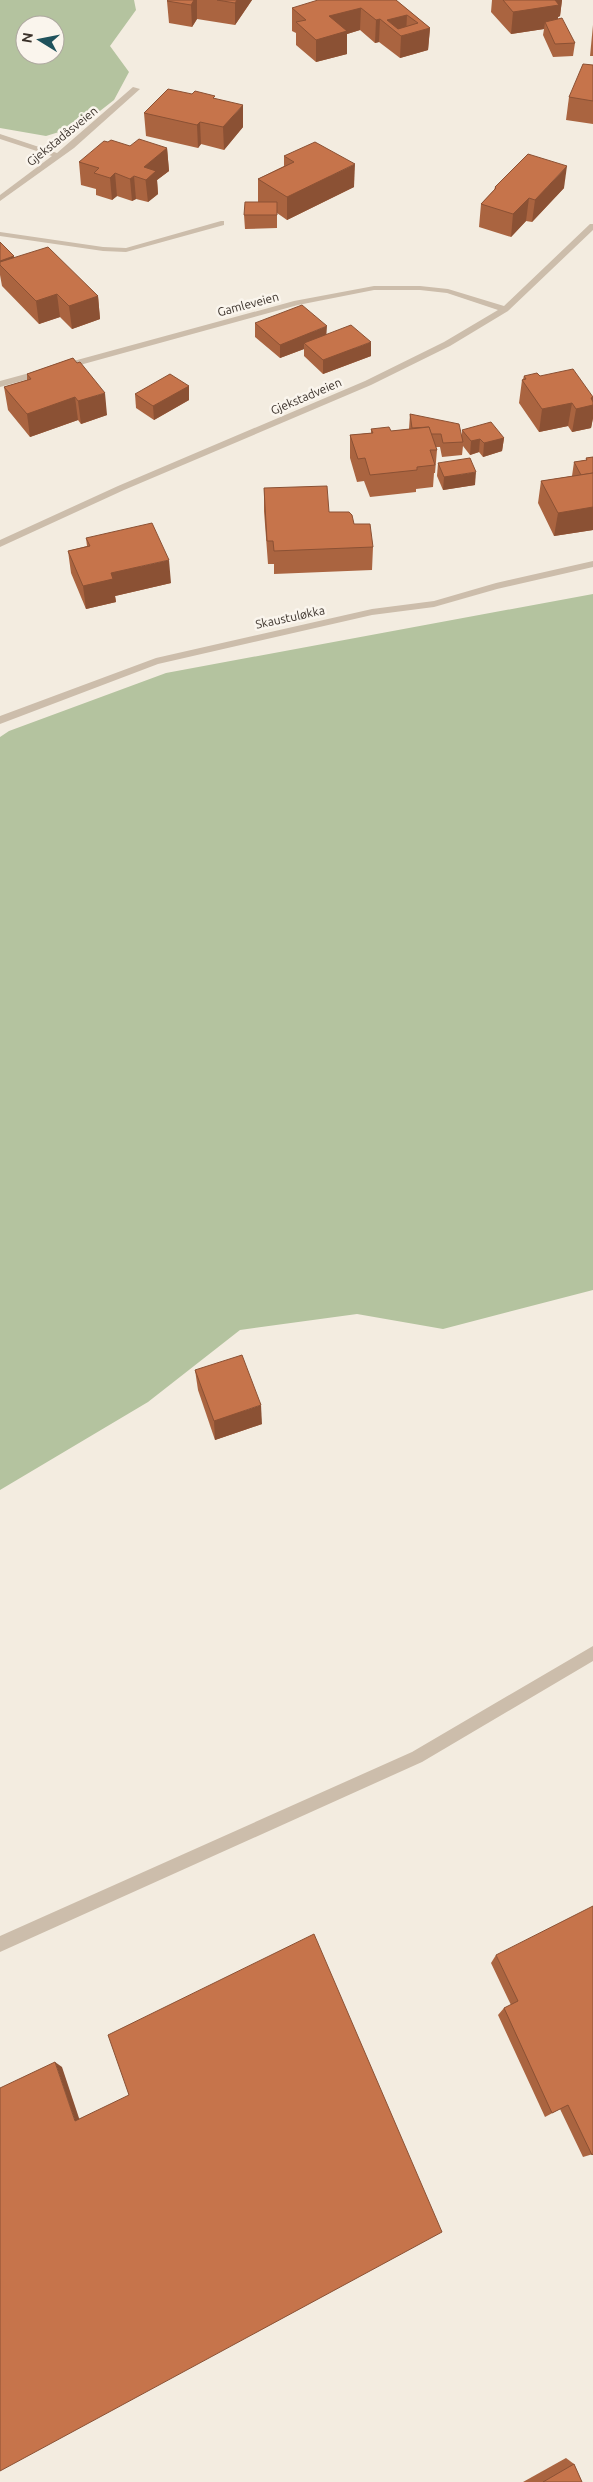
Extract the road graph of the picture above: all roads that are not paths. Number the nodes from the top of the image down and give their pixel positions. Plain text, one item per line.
1 (136, 89) dead end
2 (0, 136) edge
3 (58, 156) junction
4 (0, 199) edge
5 (221, 223) dead end
6 (593, 226) edge
7 (0, 234) edge
8 (505, 309) junction
9 (0, 384) edge
10 (0, 544) edge
11 (593, 564) edge
12 (0, 720) edge
13 (593, 1653) edge
14 (0, 1944) edge

1 - 3 street, Gjekstadåsveien
2 - 3 street
3 - 4 street, Gjekstadåsveien
5 - 7 street
6 - 8 street, Gjekstadveien
8 - 9 street, Gamleveien
8 - 10 street, Gjekstadveien
11 - 12 street, Skaustuløkka
13 - 14 street

